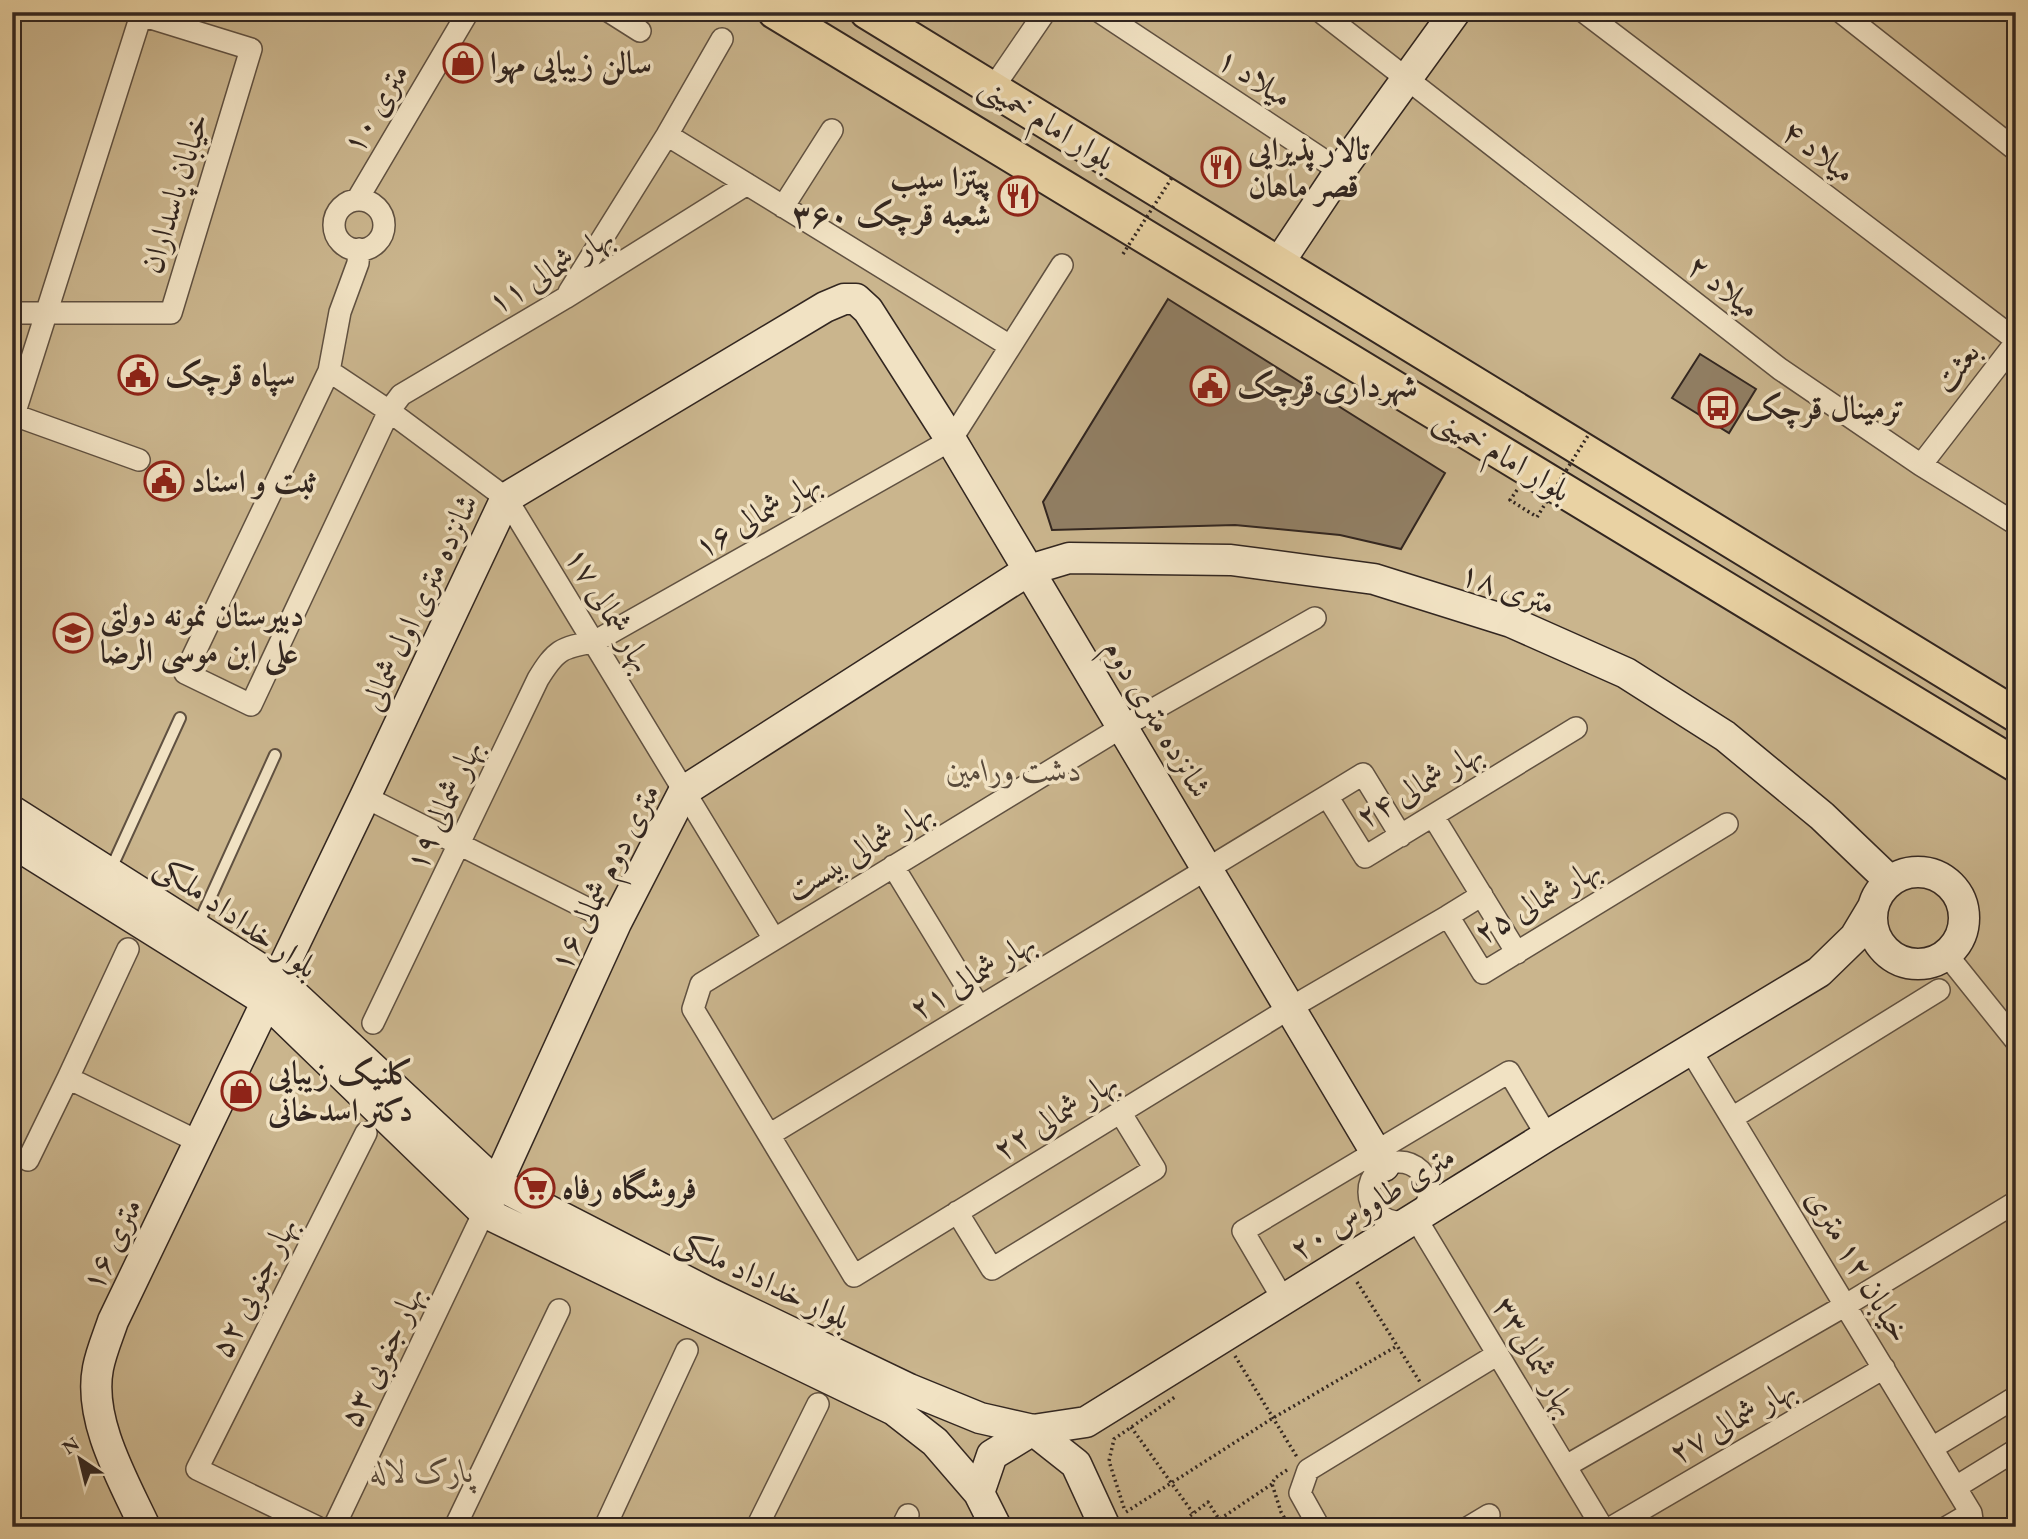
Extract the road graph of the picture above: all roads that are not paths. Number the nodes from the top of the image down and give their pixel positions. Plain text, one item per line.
1 (468, 12) edge
2 (610, 12) edge
3 (775, 12) edge
4 (867, 12) edge
5 (1045, 12) edge
6 (1100, 12) edge
7 (1321, 12) edge
8 (1455, 12) edge
9 (1584, 12) edge
10 (1841, 12) edge
11 (141, 14) edge
12 (640, 31) dead end
13 (722, 39) dead end
14 (1407, 80) junction
15 (993, 88) junction
16 (832, 130) dead end
17 (667, 135) junction
18 (2016, 150) edge
19 (1340, 172) junction
20 (747, 184) junction
21 (357, 200) junction
22 (783, 207) junction
23 (359, 249) junction
24 (1278, 264) junction
25 (1062, 265) dead end
26 (565, 298) junction
27 (868, 310) joint
28 (12, 313) edge
29 (46, 314) junction
30 (2016, 341) edge
31 (1010, 346) junction
32 (329, 371) junction
33 (389, 411) junction
34 (13, 418) edge
35 (951, 440) junction
36 (139, 460) dead end
37 (1921, 465) junction
38 (506, 498) junction
39 (2016, 524) edge
40 (1029, 570) junction
41 (1315, 618) dead end
42 (594, 642) junction
43 (2016, 715) edge
44 (180, 718) dead end
45 (1122, 727) junction
46 (1576, 728) dead end
47 (275, 755) dead end
48 (2016, 765) edge
49 (684, 791) junction
50 (1328, 796) junction
51 (365, 797) junction
52 (12, 811) edge
53 (1433, 816) junction
54 (1727, 824) dead end
55 (1401, 836) junction
56 (12, 842) edge
57 (460, 845) junction
58 (893, 866) junction
59 (1207, 869) junction
60 (110, 872) junction
61 (1890, 881) junction
62 (1482, 895) junction
63 (1873, 907) junction
64 (1448, 916) junction
65 (616, 923) junction
66 (197, 927) junction
67 (774, 939) junction
68 (128, 949) dead end
69 (1517, 953) junction
70 (1947, 955) junction
71 (1900, 961) junction
72 (1819, 972) junction
73 (272, 990) junction
74 (1939, 990) dead end
75 (979, 1007) junction
76 (1290, 1008) junction
77 (373, 1023) dead end
78 (2016, 1041) edge
79 (1691, 1051) junction
80 (68, 1078) junction
81 (1120, 1112) junction
82 (1732, 1118) junction
83 (366, 1133) dead end
84 (769, 1135) junction
85 (1547, 1136) junction
86 (199, 1142) junction
87 (1379, 1159) junction
88 (28, 1160) dead end
89 (497, 1184) junction
90 (2016, 1202) edge
91 (484, 1212) junction
92 (957, 1212) junction
93 (1415, 1217) junction
94 (1283, 1299) junction
95 (1846, 1305) junction
96 (559, 1310) dead end
97 (687, 1350) dead end
98 (1499, 1354) junction
99 (1884, 1368) junction
100 (2016, 1397) edge
101 (818, 1404) dead end
102 (1120, 1417) junction
103 (1033, 1430) junction
104 (1932, 1448) junction
105 (2016, 1450) edge
106 (1076, 1464) junction
107 (1566, 1466) junction
108 (1956, 1487) junction
109 (979, 1493) junction
110 (1489, 1515) dead end
111 (1120, 1519) edge
112 (1972, 1520) edge
113 (145, 1527) edge
114 (317, 1527) edge
115 (334, 1527) edge
116 (455, 1527) edge
117 (605, 1527) edge
118 (758, 1527) edge
119 (996, 1527) edge
120 (1320, 1527) edge
121 (1469, 1527) edge
122 (1602, 1527) edge
123 (1612, 1527) edge
124 (1947, 1527) edge

1 - 21 street, ۱۰ متری
2 - 12 street
3 - 48 main road, بلوار امام خمینی
4 - 15 main road, بلوار امام خمینی
5 - 15 street
6 - 19 street, میلاد ۱
7 - 14 street, میلاد ۲
8 - 14 street
9 - 30 street, میلاد ۴
10 - 18 street
11 - 29 street
11 - 29 street, خیابان پاسداران
13 - 17 street
14 - 19 street
14 - 37 street, میلاد ۲
15 - 24 main road, بلوار امام خمینی
16 - 22 street
17 - 20 street
17 - 26 street
19 - 24 street
20 - 22 street
20 - 26 street, بهار شمالی ۱۱
21 - 23 street
21 - 23 street
22 - 31 street
23 - 32 street
24 - 43 main road, بلوار امام خمینی
25 - 31 street
26 - 33 street, بهار شمالی ۱۱
27 - 35 street, شانزده متری دوم
27 - 38 street, شانزده متری اول شمالی
28 - 29 street, خیابان پاسداران
29 - 34 street
30 - 37 street, بعثت
31 - 35 street
32 - 33 street, بهار شمالی ۱۷
32 - 33 street
33 - 38 street, بهار شمالی ۱۷
34 - 36 street
35 - 40 street, شانزده متری دوم
35 - 42 street, بهار شمالی ۱۶
37 - 39 street, میلاد ۲
38 - 42 street, بهار شمالی ۱۷
38 - 51 street, شانزده متری اول شمالی
40 - 45 street, شانزده متری دوم
40 - 49 street, ۱۶ متری دوم شمالی
40 - 61 street, ۱۸ متری
41 - 45 street, بهار شمالی بیست
42 - 49 street, بهار شمالی ۱۷
42 - 57 street, بهار شمالی ۱۹
44 - 60 lane
45 - 58 street, بهار شمالی بیست
45 - 59 street, شانزده متری دوم
46 - 53 street, بهار شمالی ۲۴
47 - 66 lane
49 - 65 street, ۱۶ متری دوم شمالی
49 - 67 street, بهار شمالی ۱۷
50 - 55 street
50 - 55 street, بهار شمالی ۲۴
50 - 59 street, بهار شمالی ۲۴
51 - 57 street
51 - 73 street, شانزده متری اول شمالی
52 - 60 street, بلوار خداداد ملکی
53 - 55 street, بهار شمالی ۲۴
53 - 62 street
54 - 69 street, بهار شمالی ۲۵
56 - 73 street, بلوار خداداد ملکی
57 - 65 street
57 - 77 street, بهار شمالی ۱۹
58 - 67 street, بهار شمالی بیست
58 - 75 street
59 - 75 street, بهار شمالی ۲۱
59 - 76 street, شانزده متری دوم
60 - 66 street, بلوار خداداد ملکی
61 - 63 street
61 - 70 street
62 - 64 street
62 - 69 street
63 - 71 street
63 - 72 street, ۲۰ متری طاووس
64 - 69 street, بهار شمالی ۲۵
64 - 76 street, بهار شمالی ۲۵
65 - 89 street, ۱۶ متری دوم شمالی
66 - 73 street, بلوار خداداد ملکی
67 - 84 street, بهار شمالی بیست
68 - 80 street
70 - 71 street
70 - 78 street
71 - 72 street, ۲۰ متری طاووس
72 - 79 street, ۲۰ متری طاووس
73 - 86 street, ۱۶ متری
73 - 89 street, بلوار خداداد ملکی
73 - 91 street, بلوار خداداد ملکی
74 - 82 street
75 - 84 street, بهار شمالی ۲۱
76 - 81 street, بهار شمالی ۲۲
76 - 87 street, شانزده متری دوم
79 - 82 street, خیابان ۱۲ متری
79 - 85 street, ۲۰ متری طاووس
80 - 86 street
80 - 88 street
81 - 92 street, بهار شمالی ۲۲
81 - 92 street
82 - 95 street, خیابان ۱۲ متری
83 - 114 street, بهار جنوبی ۵۲
84 - 92 street, بهار شمالی ۲۲
85 - 87 street
85 - 93 street, ۲۰ متری طاووس
86 - 113 street, ۱۶ متری
87 - 93 street
87 - 93 street
87 - 94 street
89 - 91 street, ۱۶ متری دوم شمالی
89 - 103 street, بلوار خداداد ملکی
90 - 95 street
91 - 109 street, بلوار خداداد ملکی
91 - 115 street, بهار جنوبی ۵۳
93 - 94 street, ۲۰ متری طاووس
93 - 98 street, بهار شمالی۳۳
94 - 102 street, ۲۰ متری طاووس
95 - 99 street, خیابان ۱۲ متری
95 - 107 street
96 - 116 street
97 - 117 street
98 - 107 street, بهار شمالی۳۳
98 - 120 street
99 - 104 street, خیابان ۱۲ متری
99 - 123 street, بهار شمالی ۲۷
100 - 104 street
101 - 118 street
102 - 103 street, ۲۰ متری طاووس
102 - 106 street
103 - 106 street, بلوار خداداد ملکی
103 - 109 street, ۲۰ متری طاووس
104 - 108 street, خیابان ۱۲ متری
105 - 108 street
106 - 111 street, بلوار خداداد ملکی
107 - 122 street, بهار شمالی۳۳
108 - 112 street, خیابان ۱۲ متری
109 - 119 street, بلوار خداداد ملکی
110 - 121 street
112 - 124 street

